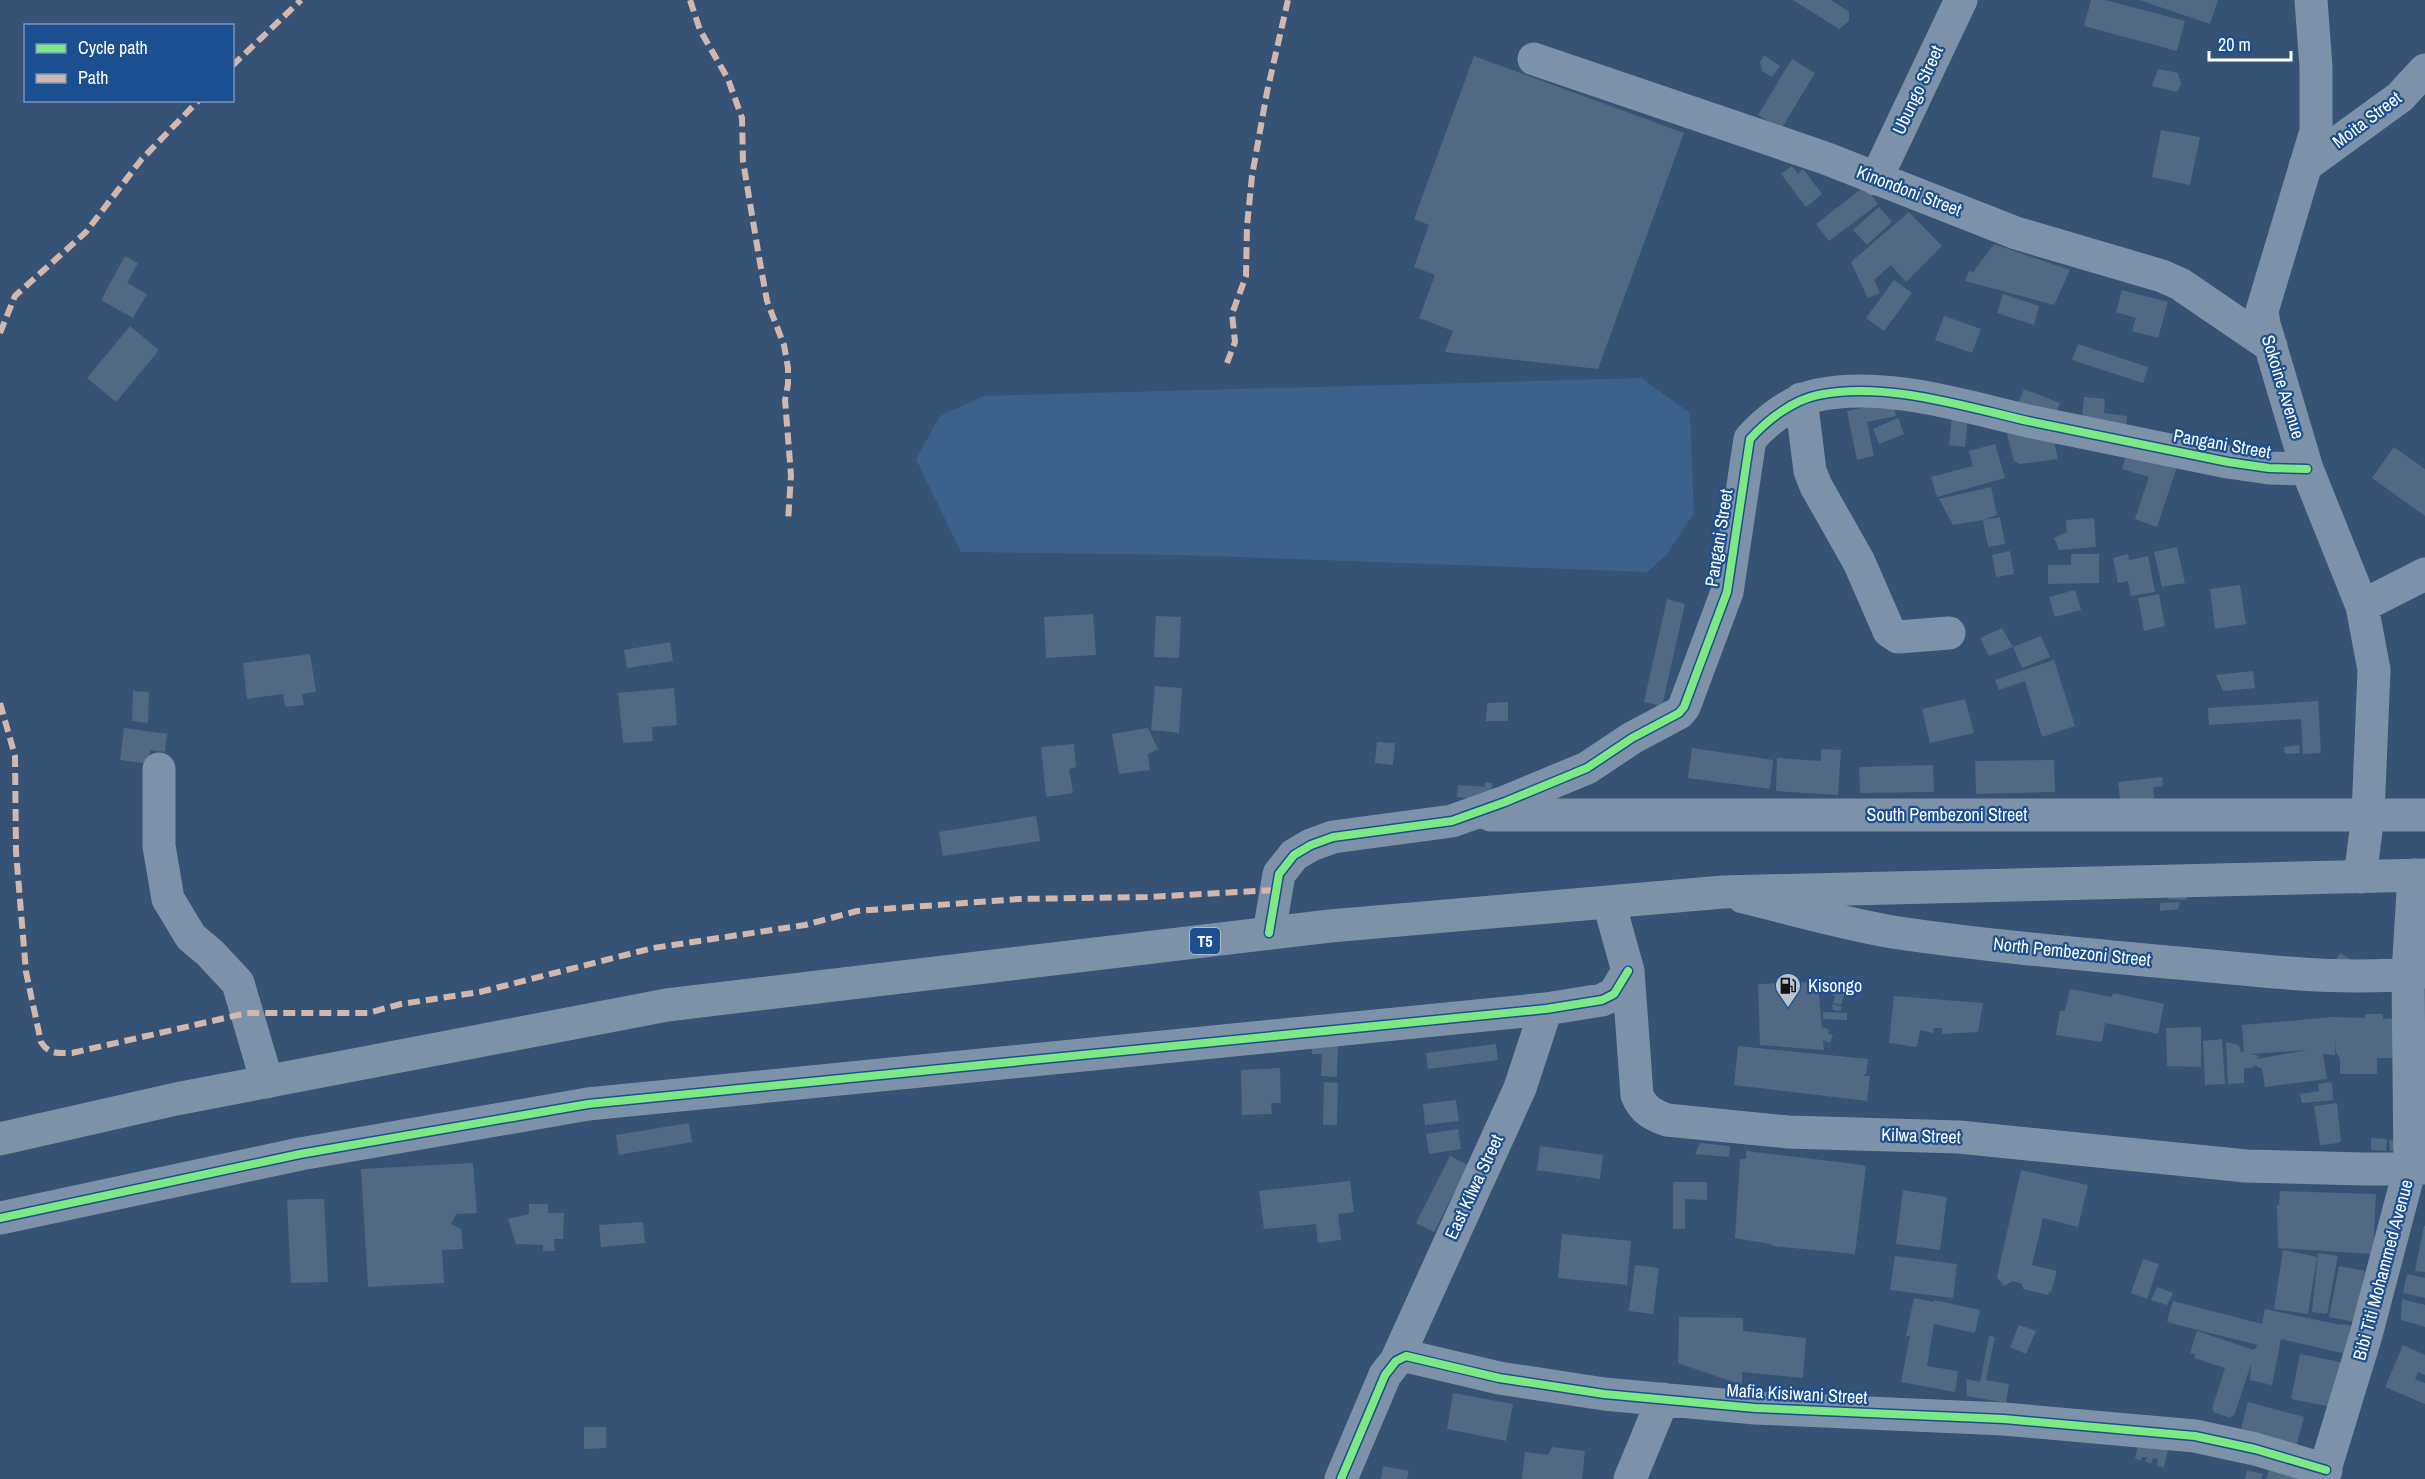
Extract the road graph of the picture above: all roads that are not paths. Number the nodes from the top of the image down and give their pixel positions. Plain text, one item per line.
1 (1961, 0) edge
2 (2311, 0) edge
3 (1534, 58) dead end
4 (2425, 70) edge
5 (2305, 166) junction
6 (1876, 179) junction
7 (2271, 346) junction
8 (1801, 399) junction
9 (2307, 469) junction
10 (2425, 574) edge
11 (2362, 606) junction
12 (1948, 633) dead end
13 (159, 769) dead end
14 (1469, 815) junction
15 (2368, 815) junction
16 (2425, 815) edge
17 (2419, 875) edge
18 (2360, 877) junction
19 (1723, 892) junction
20 (1609, 903) junction
21 (1269, 933) junction
22 (1628, 971) junction
23 (2417, 973) edge
24 (1546, 1009) junction
25 (267, 1082) junction
26 (0, 1139) edge
27 (2418, 1168) edge
28 (0, 1218) edge
29 (1396, 1361) junction
30 (1663, 1399) junction
31 (2324, 1474) edge
32 (1341, 1479) edge
33 (1630, 1479) edge

1 - 6 street, Ubungo Street
2 - 5 street, Sokoine Avenue
3 - 6 street, Kinondoni Street
4 - 5 street, Moita Street
5 - 7 street, Sokoine Avenue
6 - 7 street, Kinondoni Street
7 - 9 street, Sokoine Avenue
8 - 9 street, Pangani Street
8 - 12 street
8 - 14 street, Pangani Street
9 - 11 street, Sokoine Avenue
10 - 11 street
11 - 15 street, Sokoine Avenue
13 - 25 street
14 - 15 street, South Pembezoni Street
14 - 21 street, Pangani Street
15 - 16 street, South Pembezoni Street
15 - 18 street, Sokoine Avenue
17 - 18 highway, T5
17 - 23 street, Bibi Titi Mohammed Avenue
18 - 19 highway, T5
19 - 20 highway, T5
19 - 23 street, North Pembezoni Street
20 - 21 highway, T5
20 - 22 street, Kilwa Street
21 - 25 highway, T5
22 - 24 street
22 - 27 street, Kilwa Street
23 - 27 street, Bibi Titi Mohammed Avenue
24 - 28 street
24 - 29 street, East Kilwa Street
25 - 26 highway, T5
27 - 31 street, Bibi Titi Mohammed Avenue
29 - 30 street, Mafia Kisiwani Street
29 - 32 street
30 - 31 street, Mafia Kisiwani Street
30 - 33 street

